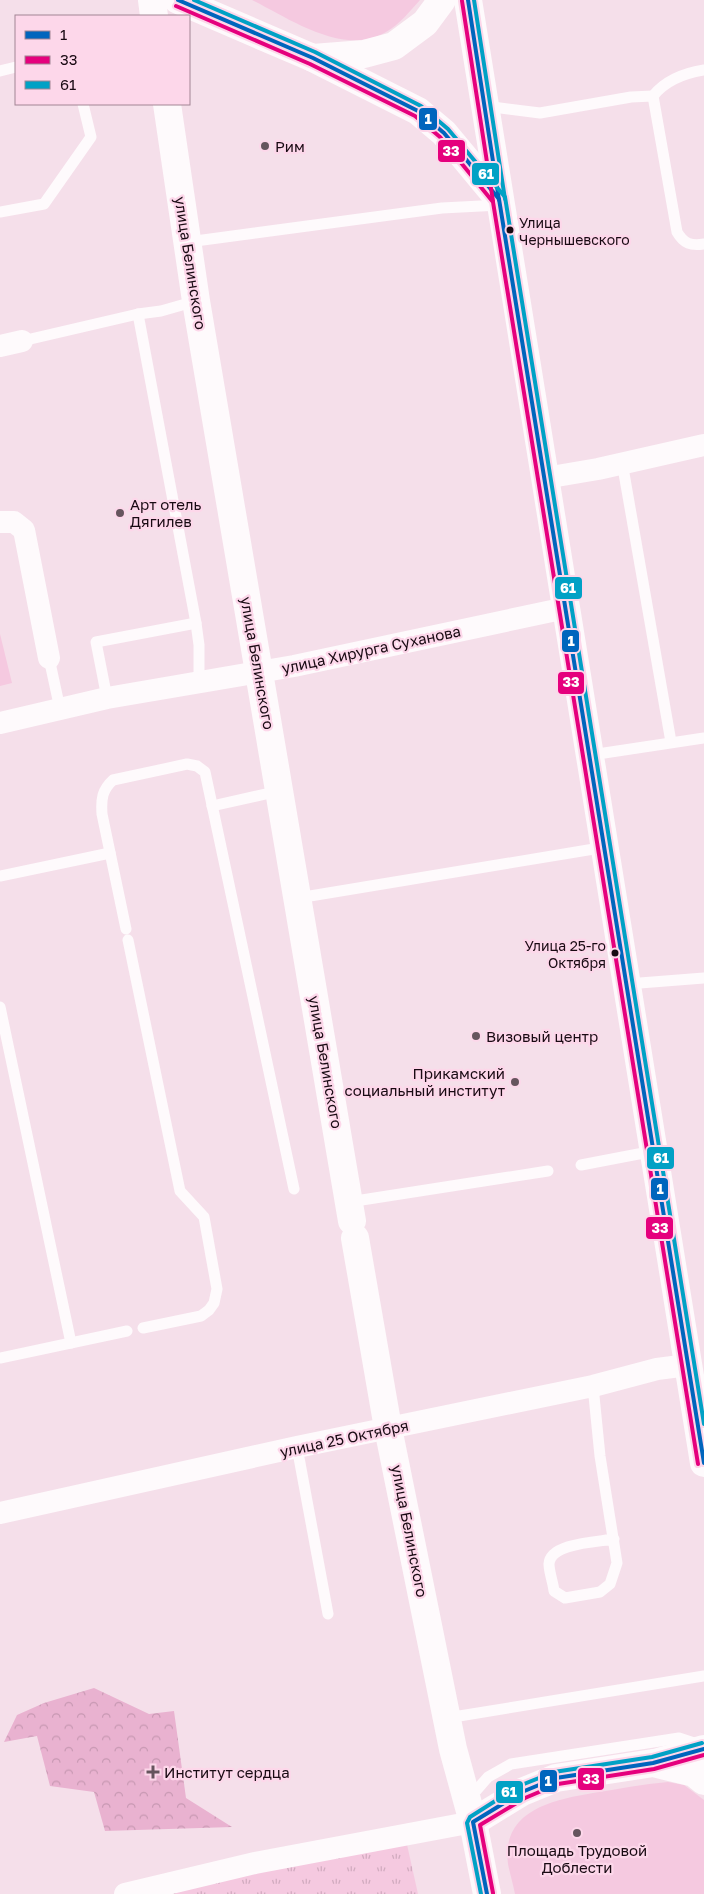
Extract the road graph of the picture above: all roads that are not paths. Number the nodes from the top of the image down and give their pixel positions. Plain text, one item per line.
1 (152, 0) edge
2 (178, 0) edge
3 (442, 0) edge
4 (468, 0) edge
5 (154, 15) edge
6 (314, 58) junction
7 (15, 67) edge
8 (0, 70) edge
9 (704, 70) edge
10 (653, 96) junction
11 (83, 105) edge
12 (167, 105) edge
13 (485, 106) junction
14 (500, 202) junction
15 (0, 212) edge
16 (188, 242) junction
17 (704, 244) edge
18 (196, 301) junction
19 (138, 314) junction
20 (22, 341) joint
21 (0, 346) edge
22 (704, 445) edge
23 (622, 462) junction
24 (545, 478) junction
25 (0, 522) edge
26 (566, 608) junction
27 (196, 623) junction
28 (49, 658) joint
29 (259, 672) junction
30 (199, 682) junction
31 (107, 698) junction
32 (60, 709) junction
33 (0, 723) edge
34 (704, 738) edge
35 (671, 742) junction
36 (591, 755) junction
37 (280, 792) junction
38 (212, 806) junction
39 (606, 847) junction
40 (110, 853) junction
41 (0, 876) edge
42 (298, 898) junction
43 (704, 978) edge
44 (627, 984) junction
45 (0, 1007) edge
46 (654, 1151) junction
47 (581, 1165) dead end
48 (548, 1171) dead end
49 (294, 1189) dead end
50 (352, 1221) junction
51 (143, 1328) dead end
52 (127, 1331) dead end
53 (71, 1343) junction
54 (0, 1358) edge
55 (688, 1364) junction
56 (593, 1386) junction
57 (388, 1428) junction
58 (297, 1447) junction
59 (704, 1463) edge
60 (0, 1513) edge
61 (614, 1539) junction
62 (328, 1614) dead end
63 (704, 1676) edge
64 (447, 1718) junction
65 (704, 1748) edge
66 (653, 1764) junction
67 (704, 1782) edge
68 (470, 1811) junction
69 (125, 1894) edge
70 (487, 1894) edge

1 - 5 main road
2 - 6 main road
3 - 6 main road
4 - 13 main road
6 - 14 main road
7 - 8 lane
9 - 10 lane
10 - 13 lane
10 - 17 lane
11 - 15 lane
12 - 16 main road, улица Белинского
13 - 14 main road
14 - 16 lane
14 - 24 main road
16 - 18 main road, улица Белинского
18 - 19 lane
18 - 29 main road, улица Белинского
19 - 20 lane
19 - 27 lane
20 - 21 street
22 - 23 street
23 - 24 street
23 - 35 lane
24 - 26 main road
25 - 28 street
26 - 29 street, улица Хирурга Суханова
26 - 36 main road
27 - 30 lane
27 - 31 lane
28 - 32 lane
29 - 30 street, улица Хирурга Суханова
29 - 37 main road, улица Белинского
30 - 31 street, улица Хирурга Суханова
31 - 32 street, улица Хирурга Суханова
32 - 33 street, улица Хирурга Суханова
34 - 35 lane
35 - 36 lane
36 - 39 main road
37 - 38 lane
37 - 42 main road, улица Белинского
38 - 40 lane
38 - 49 lane
39 - 42 lane
39 - 44 main road
40 - 41 lane
40 - 51 lane
42 - 50 main road, улица Белинского
43 - 44 lane
44 - 46 main road
45 - 53 lane
46 - 47 lane
46 - 55 main road
48 - 50 lane
50 - 57 main road, улица Белинского
52 - 53 lane
53 - 54 lane
55 - 56 street, улица 25 Октября
55 - 59 main road
56 - 57 street, улица 25 Октября
56 - 61 lane
57 - 58 street, улица 25 Октября
57 - 64 main road, улица Белинского
58 - 60 street, улица 25 Октября
58 - 62 lane
61 - 61 lane
63 - 64 lane
64 - 68 main road, улица Белинского
65 - 66 main road
65 - 68 lane
66 - 67 main road
66 - 68 main road
68 - 69 street
68 - 70 main road, улица Белинского

